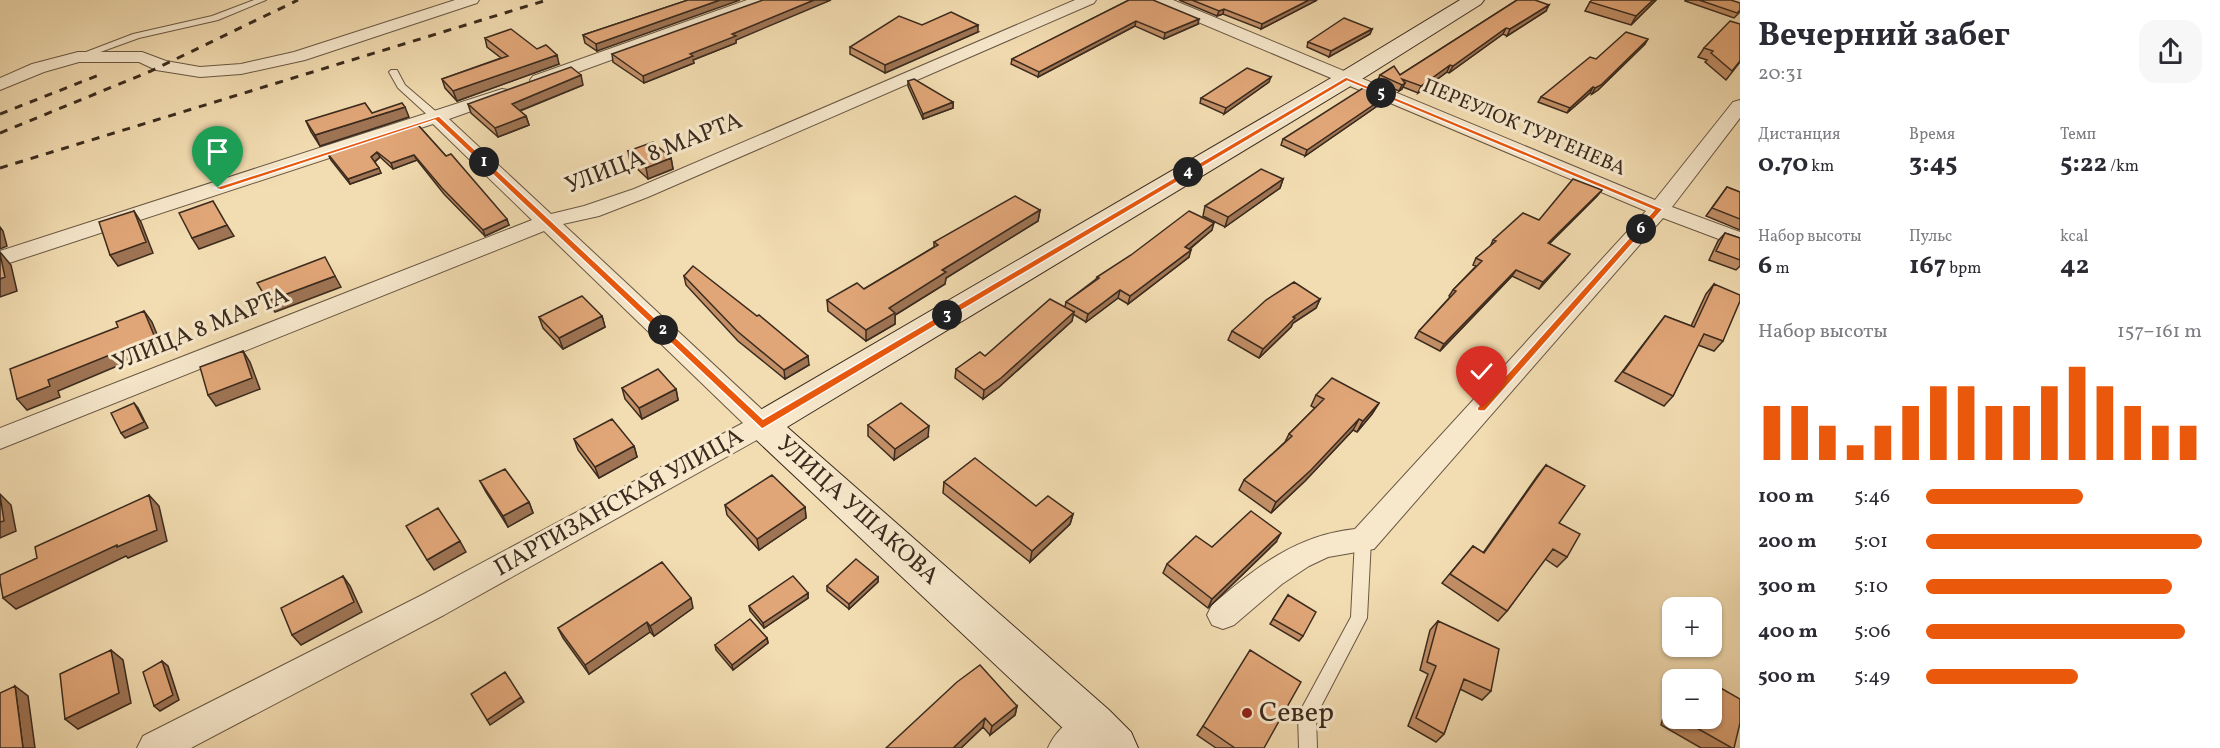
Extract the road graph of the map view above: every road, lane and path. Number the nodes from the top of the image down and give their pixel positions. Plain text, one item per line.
1 (262, 0) edge
2 (471, 0) edge
3 (762, 0) edge
4 (1088, 0) edge
5 (1159, 0) edge
6 (1474, 0) edge
7 (1734, 0) edge
8 (1740, 2) edge
9 (78, 57) junction
10 (394, 72) dead end
11 (1346, 79) junction
12 (0, 85) edge
13 (1740, 106) edge
14 (436, 117) junction
15 (1659, 209) junction
16 (549, 222) junction
17 (1740, 240) edge
18 (0, 259) edge
19 (762, 425) junction
20 (0, 439) edge
21 (1363, 540) junction
22 (1223, 615) dead end
23 (1092, 740) edge
24 (155, 748) edge
25 (1308, 748) edge

1 - 9 lane
2 - 9 street
3 - 14 street
4 - 16 street, УЛИЦА 8 МАРТА
5 - 11 street, ПЕРЕУЛОК ТУРГЕНЕВА
6 - 11 street, ПАРТИЗАНСКАЯ УЛИЦА
7 - 8 street
9 - 12 street
10 - 14 lane, УЛИЦА УШАКОВА
11 - 15 street, ПЕРЕУЛОК ТУРГЕНЕВА
11 - 19 street, ПАРТИЗАНСКАЯ УЛИЦА
13 - 15 street
14 - 16 street, УЛИЦА УШАКОВА
14 - 18 street
15 - 17 street, ПЕРЕУЛОК ТУРГЕНЕВА
15 - 21 street
16 - 19 street, УЛИЦА УШАКОВА
16 - 20 street, УЛИЦА 8 МАРТА
19 - 23 street, УЛИЦА УШАКОВА
19 - 24 street, ПАРТИЗАНСКАЯ УЛИЦА
21 - 22 street
21 - 25 lane

